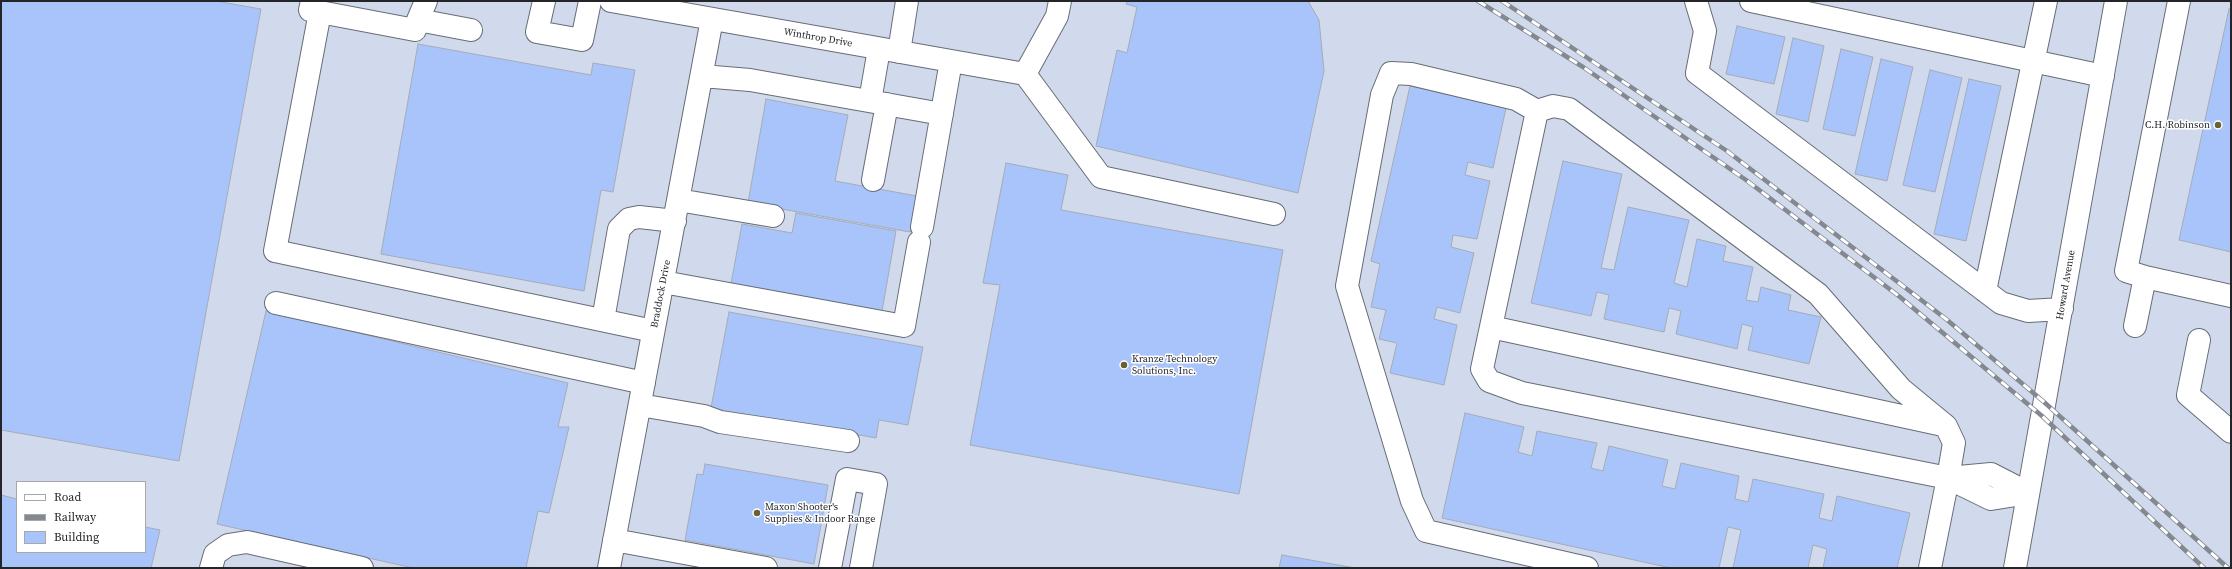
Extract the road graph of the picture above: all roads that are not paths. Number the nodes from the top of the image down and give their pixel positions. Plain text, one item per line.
1 (544, 1) edge
2 (590, 1) edge
3 (611, 1) edge
4 (907, 1) edge
5 (1060, 1) edge
6 (1696, 1) edge
7 (1751, 1) edge
8 (2046, 1) edge
9 (2116, 1) edge
10 (2178, 1) edge
11 (316, 6) edge
12 (422, 10) edge
13 (712, 19) junction
14 (471, 30) dead end
15 (889, 50) junction
16 (951, 61) junction
17 (2034, 62) junction
18 (1025, 74) junction
19 (702, 76) junction
20 (2103, 76) junction
21 (878, 103) junction
22 (1537, 110) junction
23 (942, 114) junction
24 (873, 180) dead end
25 (678, 200) junction
26 (1274, 214) dead end
27 (773, 216) dead end
28 (674, 221) junction
29 (2145, 277) junction
30 (663, 282) junction
31 (1985, 291) junction
32 (2231, 296) edge
33 (276, 303) dead end
34 (2062, 309) junction
35 (603, 320) junction
36 (2135, 326) dead end
37 (1491, 327) junction
38 (653, 331) junction
39 (2199, 340) dead end
40 (644, 383) junction
41 (640, 405) junction
42 (1946, 426) junction
43 (2231, 432) edge
44 (848, 441) dead end
45 (1948, 478) junction
46 (2028, 493) junction
47 (614, 540) junction
48 (211, 568) edge
49 (362, 568) edge
50 (609, 568) edge
51 (766, 568) edge
52 (830, 568) edge
53 (861, 568) edge
54 (1587, 568) edge
55 (1930, 568) edge
56 (2015, 568) edge

1 - 2 street
3 - 13 street, Winthrop Drive
4 - 15 street
5 - 18 street
6 - 31 street
7 - 17 street
8 - 17 street
9 - 20 street, Howard Avenue
10 - 29 street
11 - 12 street
11 - 35 street
12 - 14 street
13 - 15 street, Winthrop Drive
13 - 19 street, Braddock Drive
15 - 16 street, Winthrop Drive
15 - 21 street
16 - 18 street, Winthrop Drive
16 - 23 street
17 - 20 street
17 - 31 street
18 - 26 street
19 - 21 street
19 - 25 street, Braddock Drive
20 - 34 street, Howard Avenue
21 - 23 street
21 - 24 street
22 - 37 street
22 - 42 street
22 - 54 street
23 - 30 street
25 - 27 street
25 - 28 street, Braddock Drive
28 - 30 street, Braddock Drive
28 - 35 street
29 - 32 street
29 - 36 street
30 - 38 street, Braddock Drive
31 - 34 street
33 - 40 street
34 - 46 street, Howard Avenue
35 - 38 street
37 - 42 street
37 - 45 street
38 - 40 street, Braddock Drive
39 - 43 street
40 - 41 street, Braddock Drive
41 - 44 street
41 - 47 street, Braddock Drive
42 - 45 street
45 - 46 street
45 - 55 street
46 - 56 street, Howard Avenue
47 - 50 street, Braddock Drive
47 - 51 street
48 - 49 street
52 - 53 street

